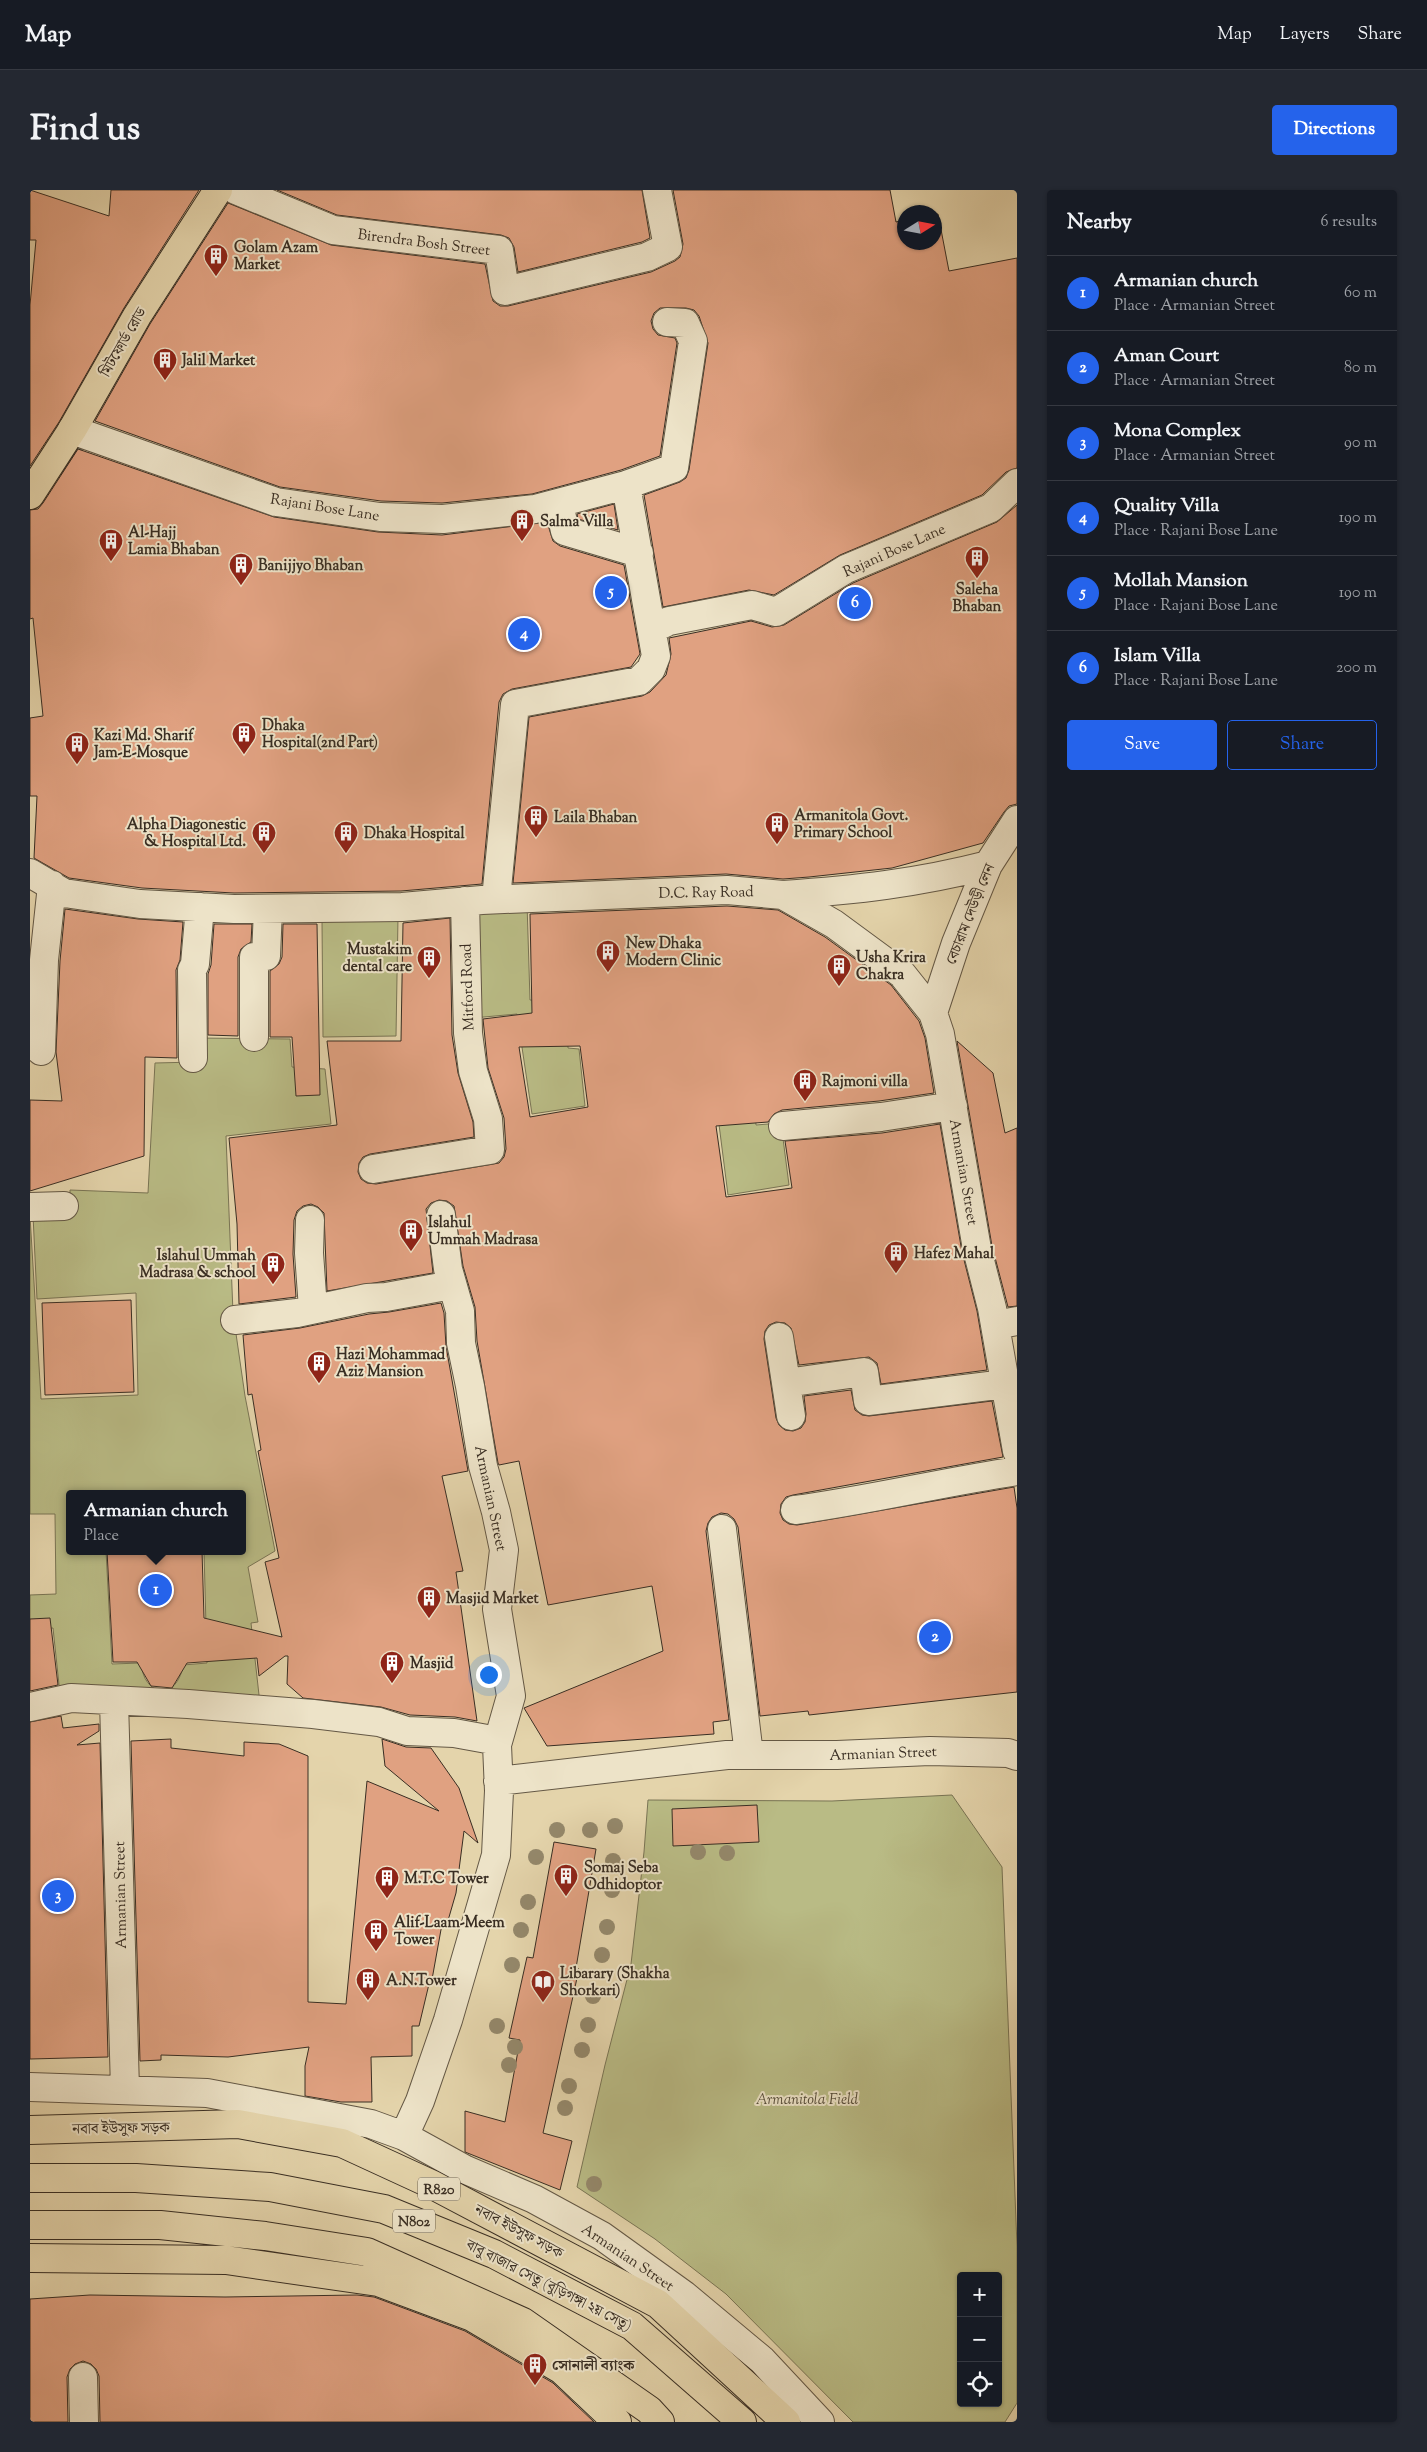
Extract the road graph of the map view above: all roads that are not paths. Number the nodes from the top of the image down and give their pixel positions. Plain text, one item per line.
1 (218, 190) edge
2 (236, 190) edge
3 (658, 190) edge
4 (667, 322) dead end
5 (72, 430) junction
6 (1017, 483) edge
7 (626, 485) junction
8 (30, 495) edge
9 (559, 504) junction
10 (639, 553) junction
11 (652, 629) junction
12 (1017, 820) edge
13 (988, 865) junction
14 (41, 879) edge
15 (783, 895) junction
16 (496, 899) junction
17 (465, 901) junction
18 (200, 907) junction
19 (268, 910) junction
20 (933, 1014) junction
21 (254, 1037) dead end
22 (41, 1051) dead end
23 (193, 1058) dead end
24 (953, 1106) junction
25 (783, 1126) dead end
26 (373, 1170) dead end
27 (64, 1206) dead end
28 (30, 1207) edge
29 (441, 1214) dead end
30 (310, 1220) dead end
31 (452, 1284) junction
32 (313, 1309) junction
33 (235, 1320) dead end
34 (1006, 1323) edge
35 (779, 1337) dead end
36 (786, 1383) junction
37 (1005, 1384) junction
38 (791, 1416) dead end
39 (1017, 1450) edge
40 (1017, 1471) edge
41 (795, 1510) dead end
42 (722, 1529) dead end
43 (114, 1701) junction
44 (30, 1707) edge
45 (498, 1741) junction
46 (749, 1755) junction
47 (1017, 1756) edge
48 (498, 1781) junction
49 (30, 2087) edge
50 (126, 2089) junction
51 (30, 2130) edge
52 (404, 2136) junction
53 (30, 2178) edge
54 (30, 2225) edge
55 (30, 2258) edge
56 (83, 2377) dead end
57 (84, 2422) edge
58 (617, 2422) edge
59 (660, 2422) edge
60 (742, 2422) edge
61 (786, 2422) edge
62 (820, 2422) edge

1 - 5 main road, মিটফোর্ড রোড
2 - 3 street, Birendra Bosh Street
4 - 7 street, Rajani Bose Lane
5 - 8 main road, মিটফোর্ড রোড
5 - 9 street, Rajani Bose Lane
6 - 11 street, Rajani Bose Lane
7 - 9 street, Rajani Bose Lane
7 - 10 street
9 - 10 street
10 - 11 street
11 - 16 street
12 - 13 street, বেচারাম দেউড়ী লেন
13 - 15 street
13 - 20 street, বেচারাম দেউড়ী লেন
14 - 18 street
14 - 22 street
15 - 16 street, D.C. Ray Road
15 - 20 street, D.C. Ray Road
16 - 17 street, D.C. Ray Road
17 - 19 street
17 - 26 street, Mitford Road
18 - 19 street
18 - 23 street
19 - 21 street
20 - 24 street, Armanian Street
24 - 25 street, Armanian Street
24 - 34 street, Armanian Street
27 - 28 street
29 - 31 street, Armanian Street
30 - 32 street
31 - 32 street
31 - 45 street, Armanian Street
32 - 33 street
34 - 37 street, Armanian Street
35 - 36 street
36 - 37 street
36 - 38 street
37 - 39 street, Armanian Street
40 - 41 street
42 - 46 street
43 - 44 street
43 - 45 street
43 - 50 street, Armanian Street
45 - 48 street, Armanian Street
46 - 47 street, Armanian Street
46 - 48 street, Armanian Street
48 - 52 street, Armanian Street
49 - 50 street, Armanian Street
50 - 52 street, Armanian Street
51 - 61 main road, নবাব ইউসুফ সড়ক / R820
52 - 62 street, Armanian Street
53 - 60 main road, বাবু বাজার সেতু (বুড়িগঙ্গা ২য় সেতু) / N802
54 - 59 main road
55 - 58 main road
56 - 57 street

